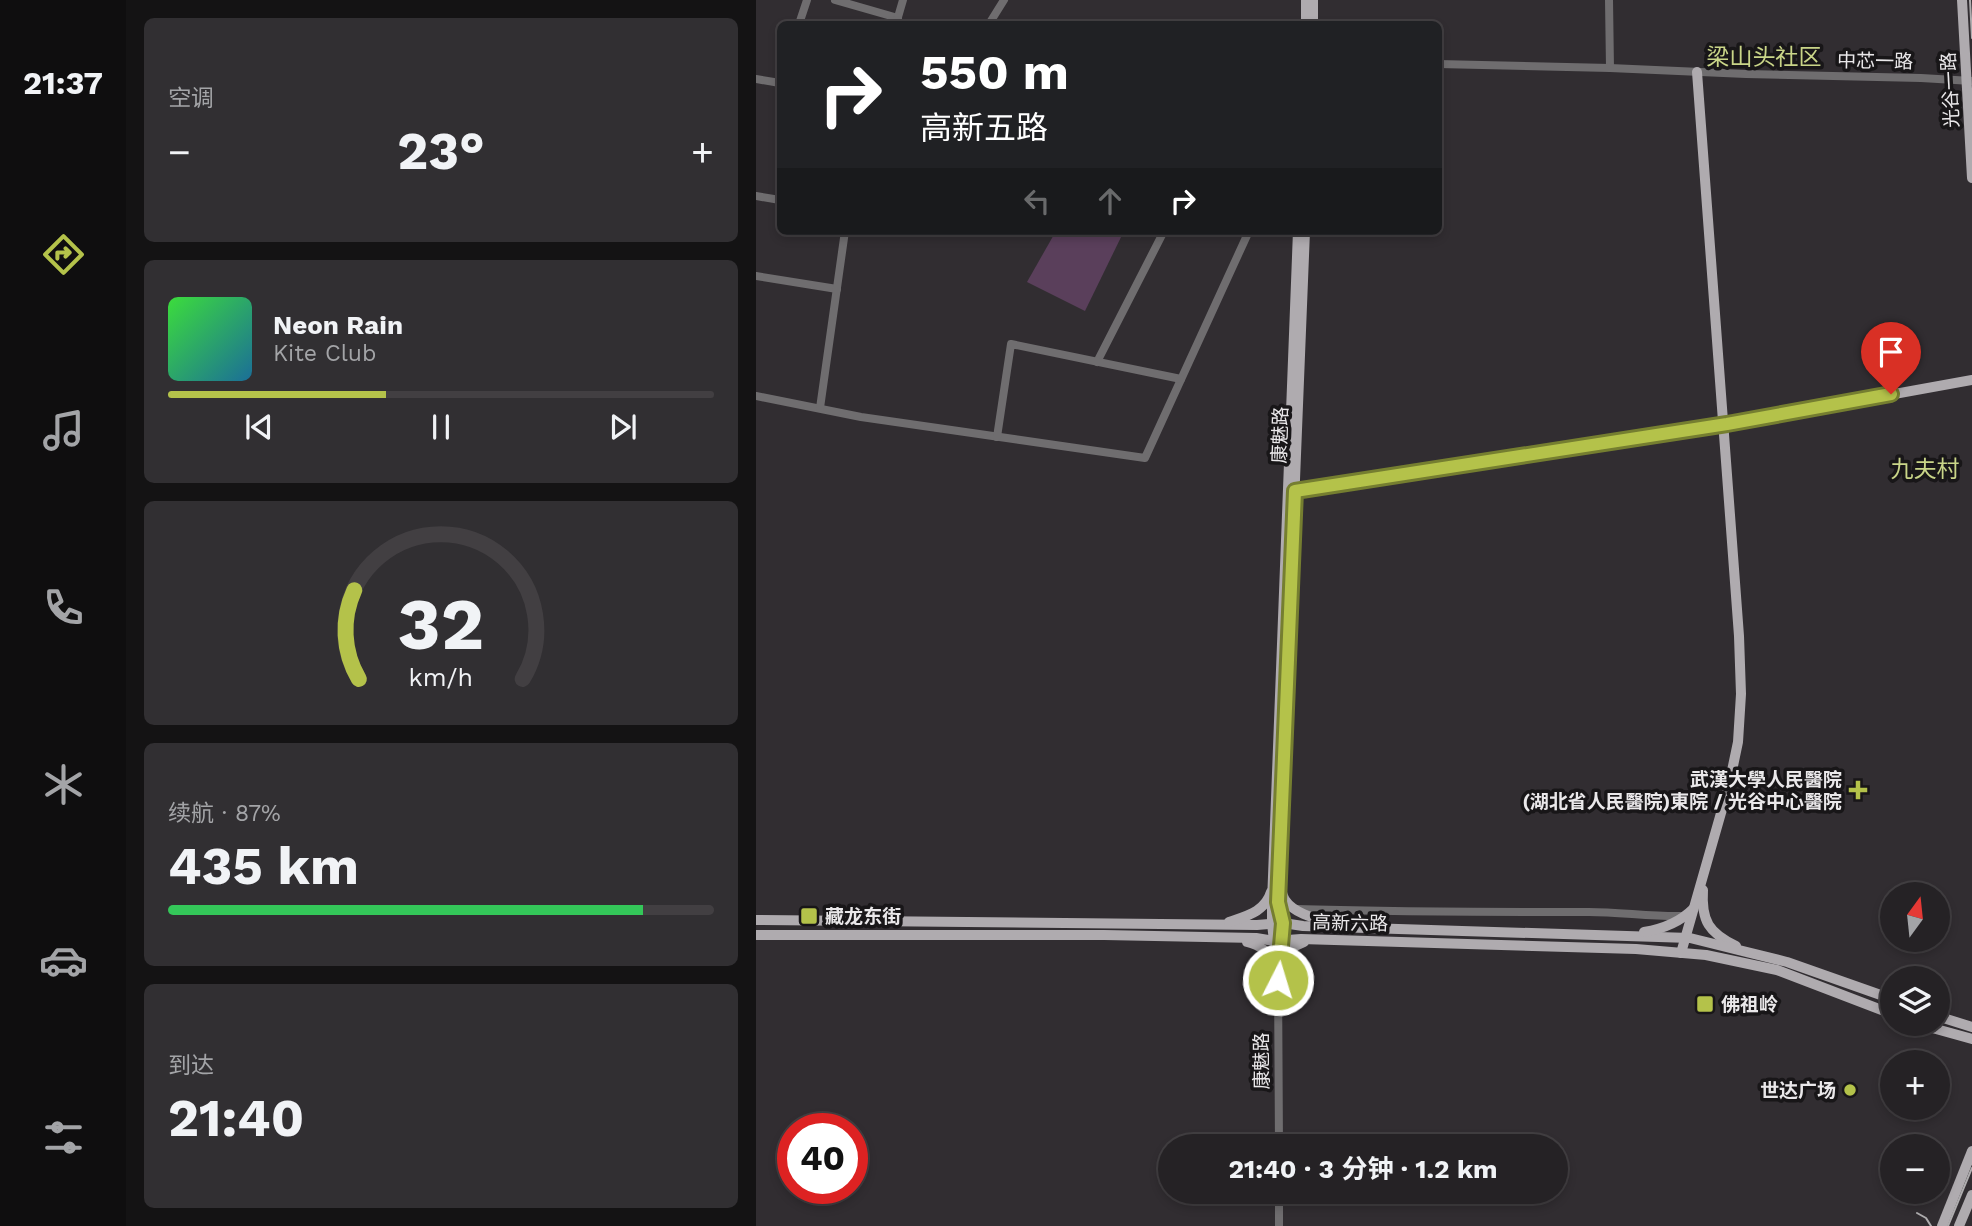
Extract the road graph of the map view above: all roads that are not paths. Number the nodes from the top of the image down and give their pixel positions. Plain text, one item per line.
1 (807, 0) edge
2 (835, 0) edge
3 (903, 0) edge
4 (1004, 0) edge
5 (1306, 0) edge
6 (1314, 0) edge
7 (1609, 0) edge
8 (1962, 0) edge
9 (800, 21) edge
10 (897, 21) edge
11 (991, 21) edge
12 (1306, 21) edge
13 (1313, 21) edge
14 (1442, 64) edge
15 (1610, 68) junction
16 (1700, 72) junction
17 (756, 79) edge
18 (777, 80) edge
19 (1969, 81) edge
20 (1972, 178) edge
21 (756, 197) edge
22 (777, 200) edge
23 (844, 235) edge
24 (1162, 235) edge
25 (1248, 235) edge
26 (1298, 235) edge
27 (1305, 235) edge
28 (756, 276) edge
29 (837, 289) junction
30 (1097, 362) junction
31 (1181, 379) junction
32 (1972, 380) edge
33 (756, 396) edge
34 (820, 408) junction
35 (1725, 425) junction
36 (997, 437) junction
37 (1292, 491) junction
38 (1276, 885) junction
39 (1700, 894) junction
40 (1296, 909) junction
41 (1684, 916) junction
42 (756, 919) edge
43 (1277, 923) junction
44 (1220, 925) junction
45 (1346, 927) junction
46 (1627, 935) junction
47 (756, 936) edge
48 (1223, 938) junction
49 (1688, 938) junction
50 (1277, 940) junction
51 (1310, 940) junction
52 (1684, 953) junction
53 (1753, 953) junction
54 (1278, 975) junction
55 (1880, 995) edge
56 (1880, 1009) edge
57 (1950, 1020) edge
58 (1972, 1025) edge
59 (1950, 1034) edge
60 (1948, 1036) edge
61 (1972, 1040) edge
62 (1972, 1046) edge
63 (1279, 1134) edge
64 (1972, 1151) edge
65 (1972, 1195) edge
66 (1279, 1204) edge
67 (1279, 1226) edge
68 (1941, 1226) edge
69 (1959, 1226) edge

1 - 9 street
2 - 10 street
3 - 10 street
4 - 11 street
5 - 12 main road
6 - 13 main road
7 - 15 street
8 - 19 main road, 光谷一路
14 - 15 street, 中芯一路
15 - 16 street, 中芯一路
16 - 19 street, 中芯一路
16 - 35 main road
17 - 18 street
19 - 20 main road, 光谷一路
21 - 22 street
23 - 29 street
24 - 30 street
25 - 31 street
26 - 37 main road, 康魅路
27 - 37 main road, 康魅路
28 - 29 street
29 - 34 street
30 - 31 street
30 - 36 street
31 - 36 street
32 - 35 main road
33 - 34 street
34 - 36 street
35 - 37 main road
35 - 39 main road
37 - 38 main road, 康魅路
38 - 40 main road
38 - 43 main road, 康魅路
38 - 44 main road
39 - 41 main road
39 - 49 main road
39 - 53 main road
40 - 41 street
40 - 45 main road
41 - 46 main road
42 - 44 main road, 高新六路
43 - 44 main road, 高新六路
43 - 45 main road, 高新六路
43 - 50 main road, 康魅路
45 - 46 main road, 高新六路
46 - 49 main road, 高新六路
47 - 48 main road, 高新六路
48 - 50 main road, 高新六路
48 - 54 main road
49 - 52 main road
49 - 53 main road, 高新六路
50 - 51 main road, 高新六路
50 - 54 main road, 康魅路
51 - 52 main road, 高新六路
51 - 54 main road
52 - 56 main road, 高新六路
53 - 55 main road, 高新六路
54 - 63 street, 康魅路
57 - 58 main road
59 - 61 main road
60 - 62 main road
64 - 68 main road
65 - 69 main road
66 - 67 street

